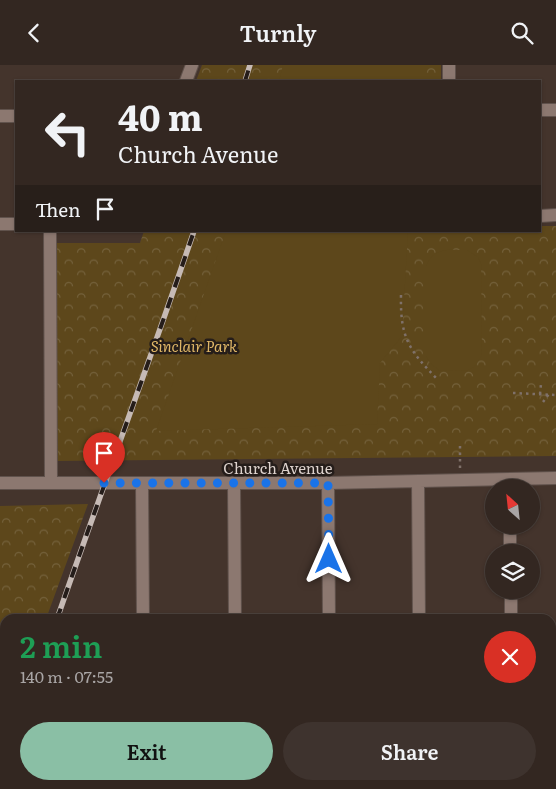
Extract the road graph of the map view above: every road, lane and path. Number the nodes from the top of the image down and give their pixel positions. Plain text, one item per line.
1 (192, 65) edge
2 (449, 65) edge
3 (186, 80) edge
4 (449, 80) edge
5 (541, 110) edge
6 (556, 110) edge
7 (0, 116) edge
8 (15, 116) edge
9 (541, 215) edge
10 (556, 215) edge
11 (0, 224) edge
12 (15, 224) edge
13 (50, 232) edge
14 (401, 295) dead end
15 (438, 380) dead end
16 (541, 384) dead end
17 (513, 393) dead end
18 (540, 394) junction
19 (548, 394) junction
20 (556, 395) edge
21 (543, 403) dead end
22 (460, 446) dead end
23 (556, 479) edge
24 (460, 480) junction
25 (540, 480) edge
26 (418, 481) junction
27 (485, 482) edge
28 (0, 483) edge
29 (51, 483) junction
30 (142, 483) junction
31 (234, 483) junction
32 (328, 483) junction
33 (511, 599) edge
34 (143, 614) edge
35 (236, 614) edge
36 (329, 614) edge
37 (419, 614) edge
38 (511, 614) edge

1 - 3 street
2 - 4 street
5 - 6 street
7 - 8 street
9 - 10 street
11 - 12 street
13 - 29 street
14 - 15 path
16 - 18 path
17 - 18 path
18 - 19 path
19 - 20 path
19 - 21 path
22 - 24 path
23 - 25 street, Church Avenue
24 - 26 street, Church Avenue
24 - 27 street, Church Avenue
26 - 32 street, Church Avenue
26 - 37 street
28 - 29 street, Church Avenue
29 - 30 street, Church Avenue
30 - 31 street, Church Avenue
30 - 34 street
31 - 32 street, Church Avenue
31 - 35 street
32 - 36 street
33 - 38 street

